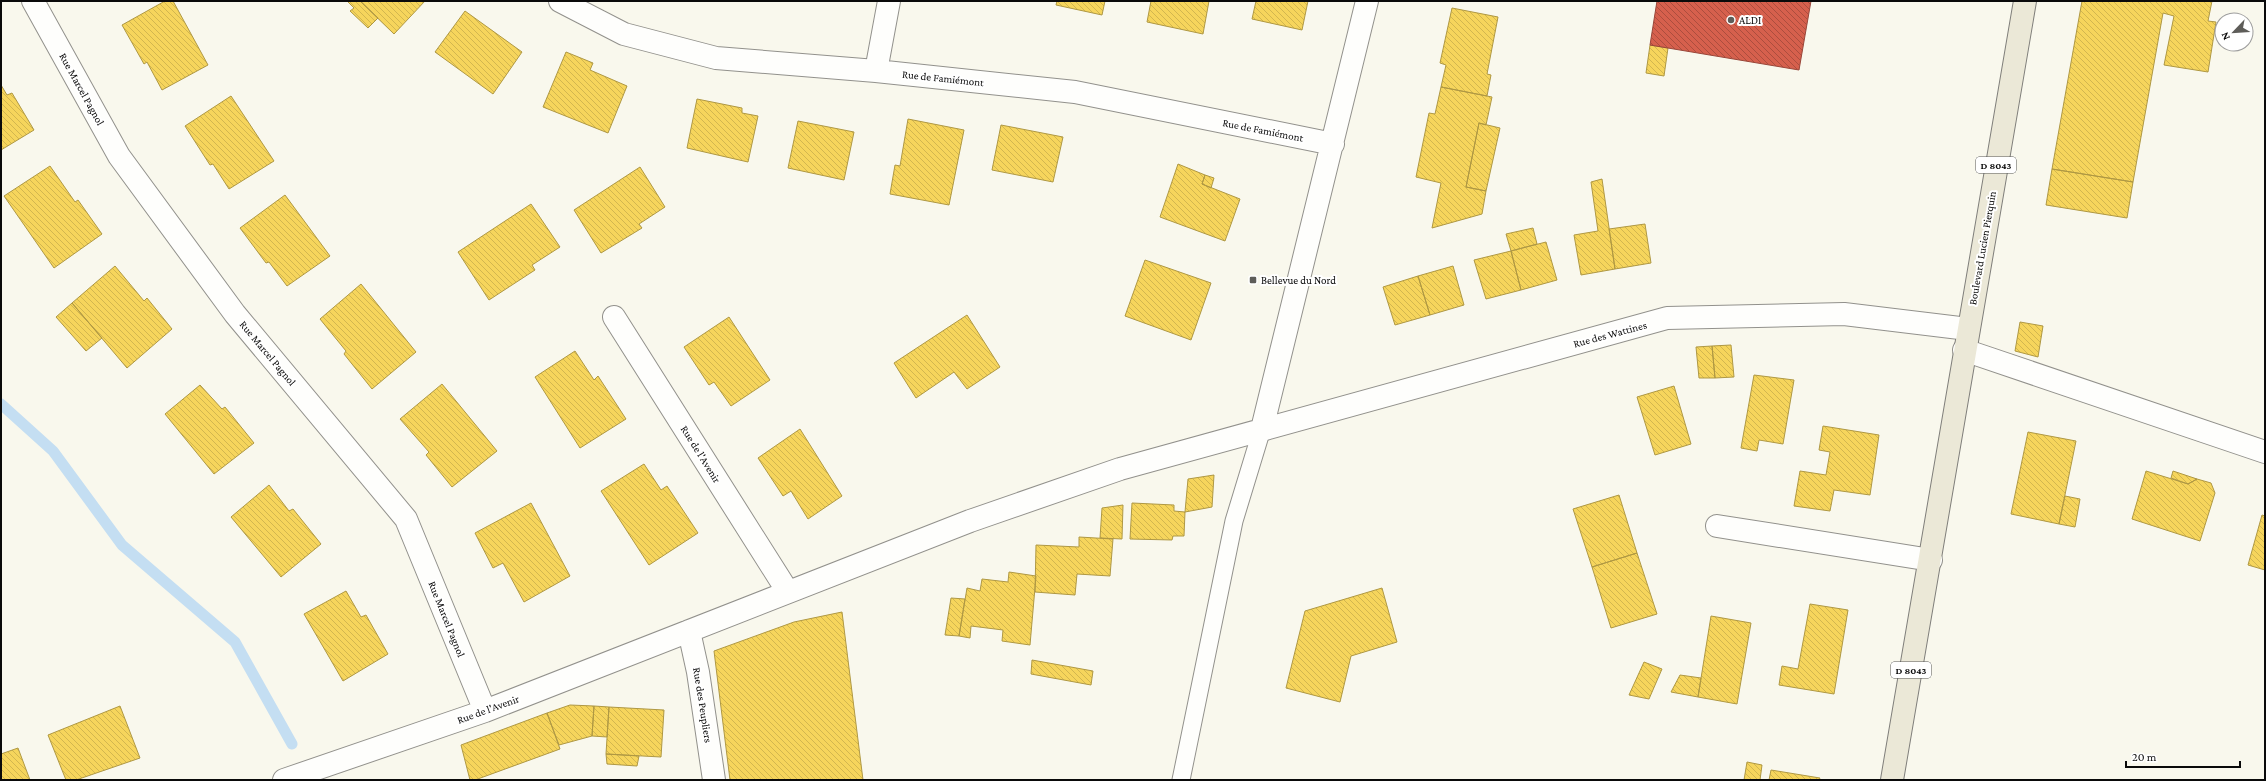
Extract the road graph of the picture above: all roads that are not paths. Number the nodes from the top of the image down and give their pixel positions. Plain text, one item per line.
1 (33, 1) edge
2 (560, 1) edge
3 (889, 1) edge
4 (1368, 1) edge
5 (2025, 1) edge
6 (876, 71) junction
7 (1333, 144) junction
8 (614, 317) dead end
9 (1966, 339) junction
10 (1262, 429) junction
11 (2265, 452) edge
12 (1717, 526) dead end
13 (1930, 560) junction
14 (788, 592) junction
15 (689, 631) junction
16 (485, 711) junction
17 (284, 780) edge
18 (714, 780) edge
19 (1181, 780) edge
20 (1892, 780) edge

1 - 16 street, Rue Marcel Pagnol
2 - 6 street, Rue de Famiémont
3 - 6 street
4 - 7 street
5 - 9 main road, Boulevard Lucien Pierquin / D 8043
6 - 7 street, Rue de Famiémont
7 - 10 street
8 - 14 street, Rue de l'Avenir
9 - 10 street, Rue des Wattines
9 - 11 street, Rue des Wattines
9 - 13 main road, D 8043
10 - 14 street, Rue des Wattines
10 - 19 lane
12 - 13 street
13 - 20 main road, D 8043
14 - 15 street, Rue de l'Avenir
15 - 16 street, Rue de l'Avenir
15 - 18 street, Rue des Peupliers
16 - 17 street, Rue de l'Avenir

